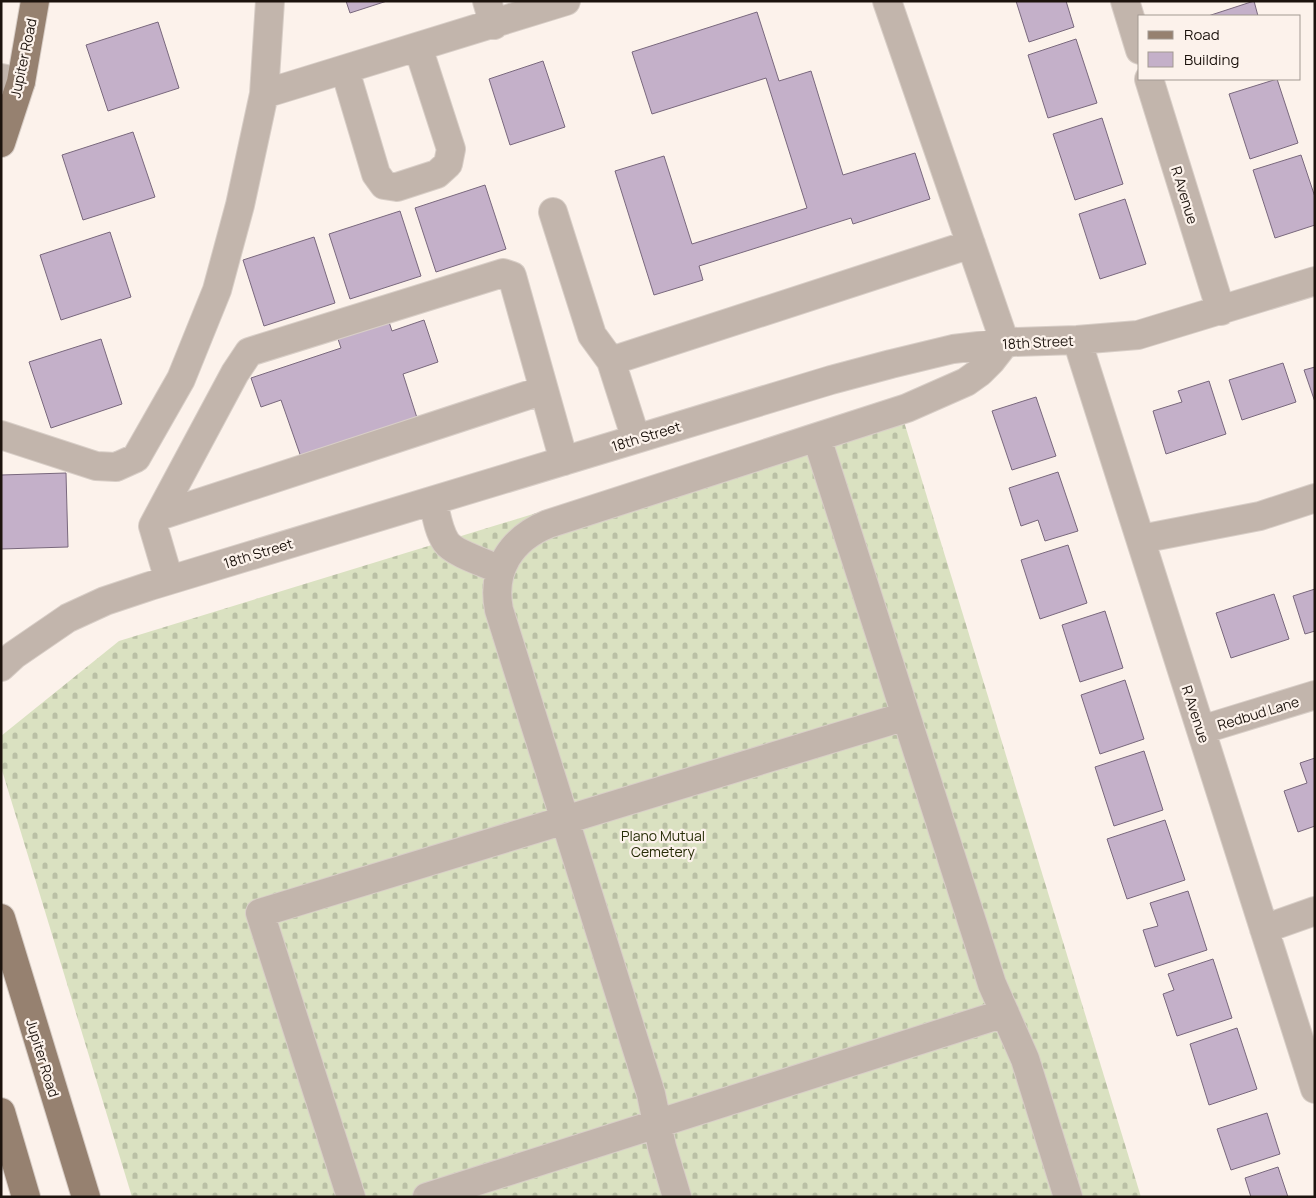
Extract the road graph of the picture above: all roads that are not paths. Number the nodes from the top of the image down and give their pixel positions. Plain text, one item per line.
1 (34, 1) edge
2 (270, 1) edge
3 (566, 1) edge
4 (887, 1) edge
5 (1124, 1) edge
6 (491, 13) edge
7 (1138, 44) edge
8 (418, 47) junction
9 (345, 70) junction
10 (11, 80) edge
11 (1149, 80) edge
12 (264, 94) junction
13 (1, 143) edge
14 (553, 212) dead end
15 (971, 244) junction
16 (1315, 282) edge
17 (1221, 311) junction
18 (1078, 340) junction
19 (1005, 343) junction
20 (611, 361) junction
21 (544, 390) junction
22 (1, 436) edge
23 (817, 438) junction
24 (636, 439) junction
25 (564, 461) junction
26 (1315, 498) edge
27 (432, 500) junction
28 (159, 516) junction
29 (1140, 539) junction
30 (501, 570) junction
31 (169, 580) junction
32 (1, 667) edge
33 (1315, 695) edge
34 (906, 716) junction
35 (1201, 730) junction
36 (565, 820) junction
37 (1315, 911) edge
38 (1, 918) edge
39 (1264, 929) junction
40 (1005, 1013) junction
41 (1315, 1089) edge
42 (1, 1112) edge
43 (658, 1124) junction
44 (26, 1197) edge
45 (86, 1197) edge
46 (351, 1197) edge
47 (427, 1197) edge
48 (677, 1197) edge
49 (1068, 1197) edge

1 - 10 main road, Jupiter Road
2 - 12 street
3 - 6 street
4 - 15 street
5 - 7 street
6 - 8 street
8 - 9 street
8 - 9 street
9 - 12 street
10 - 13 main road, Jupiter Road
11 - 17 street, R Avenue
12 - 22 street
14 - 20 street
15 - 19 street
15 - 20 street
16 - 17 street, 18th Street
17 - 18 street, 18th Street
18 - 19 street, 18th Street
18 - 29 street, R Avenue
19 - 23 street
19 - 24 street, 18th Street
20 - 24 street
21 - 25 street
21 - 28 street
21 - 28 street
23 - 30 street
23 - 34 street
24 - 25 street, 18th Street
25 - 27 street, 18th Street
26 - 29 street
27 - 30 street
27 - 31 street, 18th Street
28 - 31 street
29 - 35 street, R Avenue
30 - 36 street
31 - 32 street, 18th Street
33 - 35 street, Redbud Lane
34 - 36 street
34 - 40 street
35 - 39 street, R Avenue
36 - 43 street
36 - 46 street
37 - 39 street
38 - 45 main road, Jupiter Road
39 - 41 street, R Avenue
40 - 43 street
40 - 49 street
42 - 44 main road
43 - 47 street
43 - 48 street

